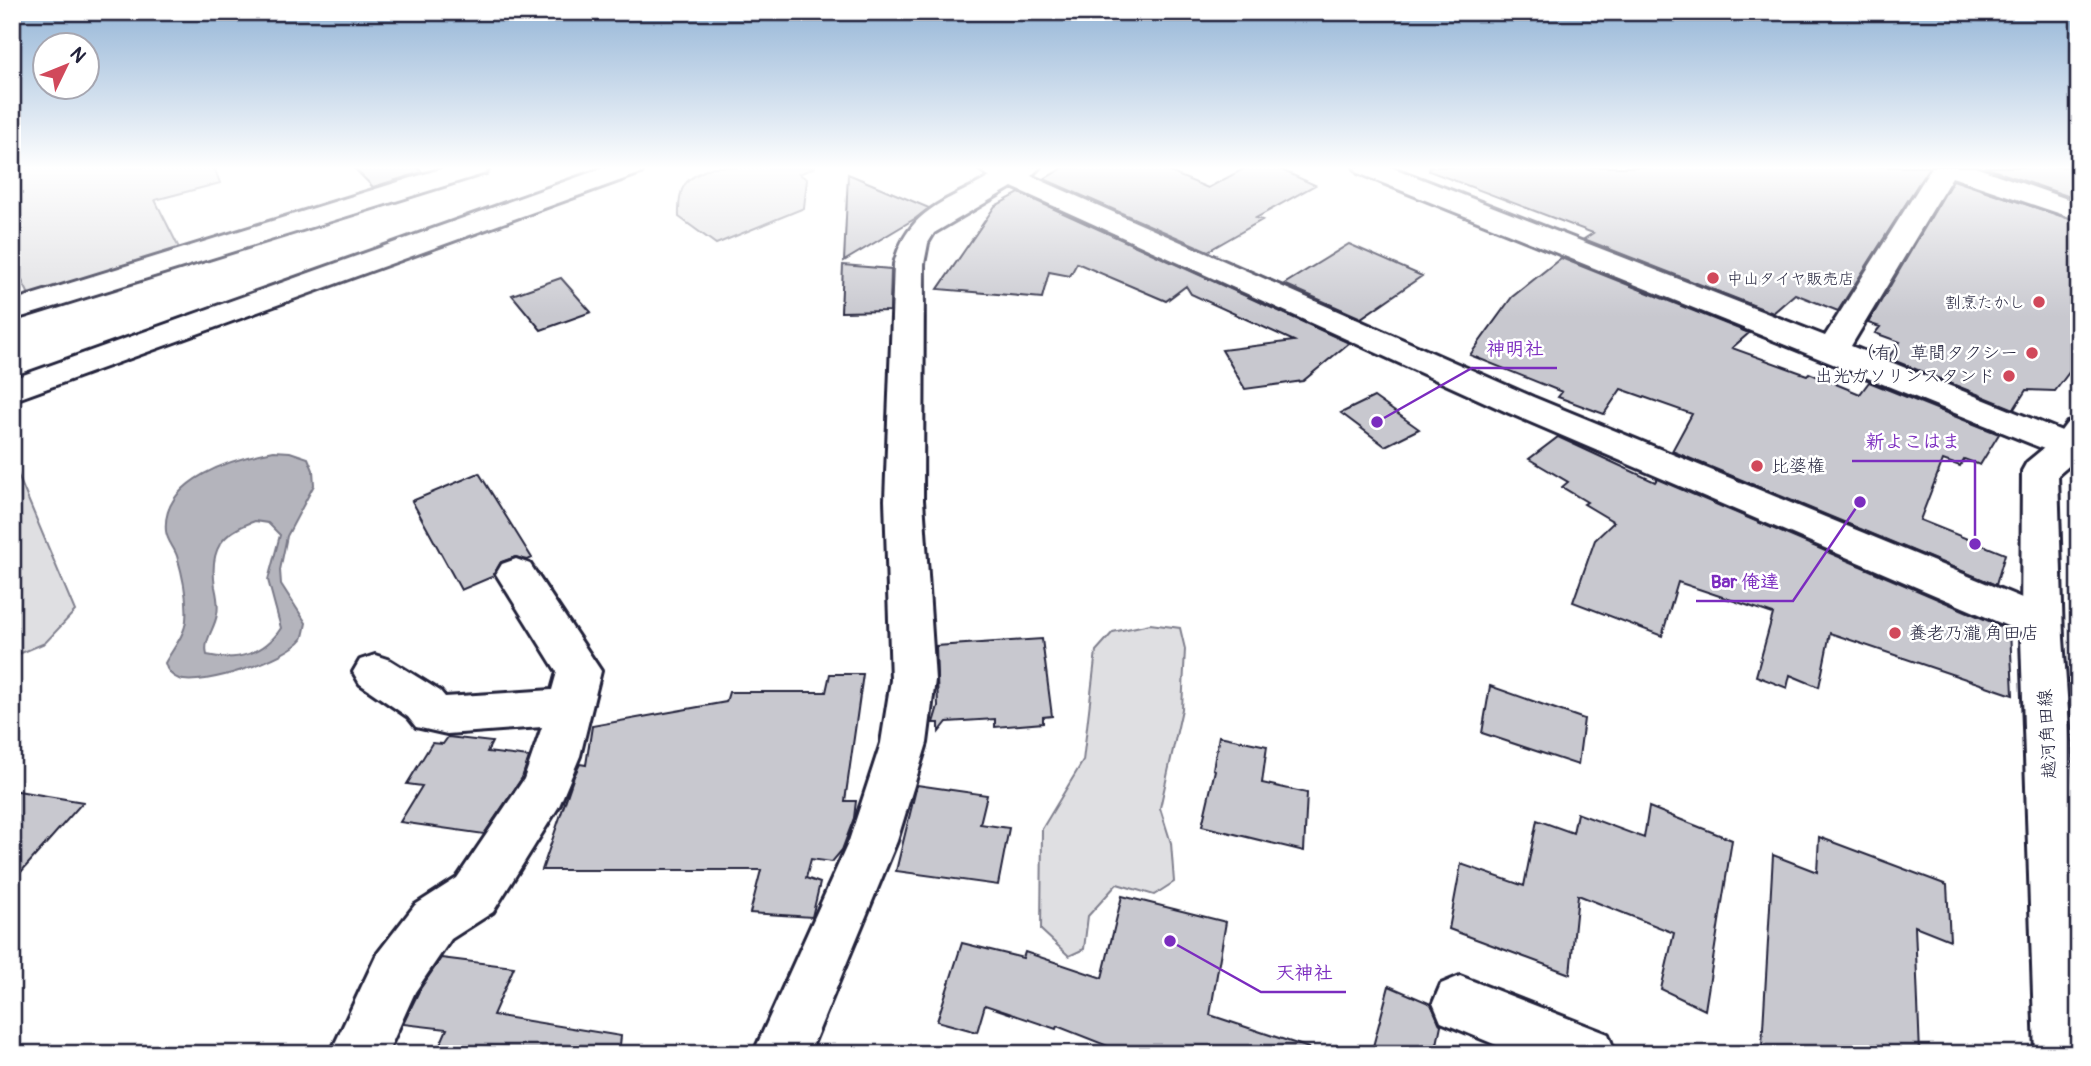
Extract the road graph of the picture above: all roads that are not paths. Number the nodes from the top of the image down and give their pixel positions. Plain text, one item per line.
1 (309, 217) edge
2 (494, 217) edge
3 (938, 217) edge
4 (1111, 217) edge
5 (1493, 217) edge
6 (1916, 217) edge
7 (12, 311) edge
8 (1832, 350) junction
9 (12, 391) edge
10 (2075, 443) edge
11 (516, 574) dead end
12 (2041, 623) junction
13 (375, 672) dead end
14 (570, 707) junction
15 (1460, 1003) dead end
16 (358, 1054) edge
17 (781, 1054) edge
18 (1588, 1054) edge
19 (2063, 1054) edge

1 - 7 street
2 - 9 street
3 - 17 street
4 - 12 street
5 - 8 street
6 - 8 street
8 - 10 street
10 - 12 street, 越河角田線
11 - 14 street
12 - 19 street, 越河角田線
13 - 14 street
14 - 16 street
15 - 18 street

